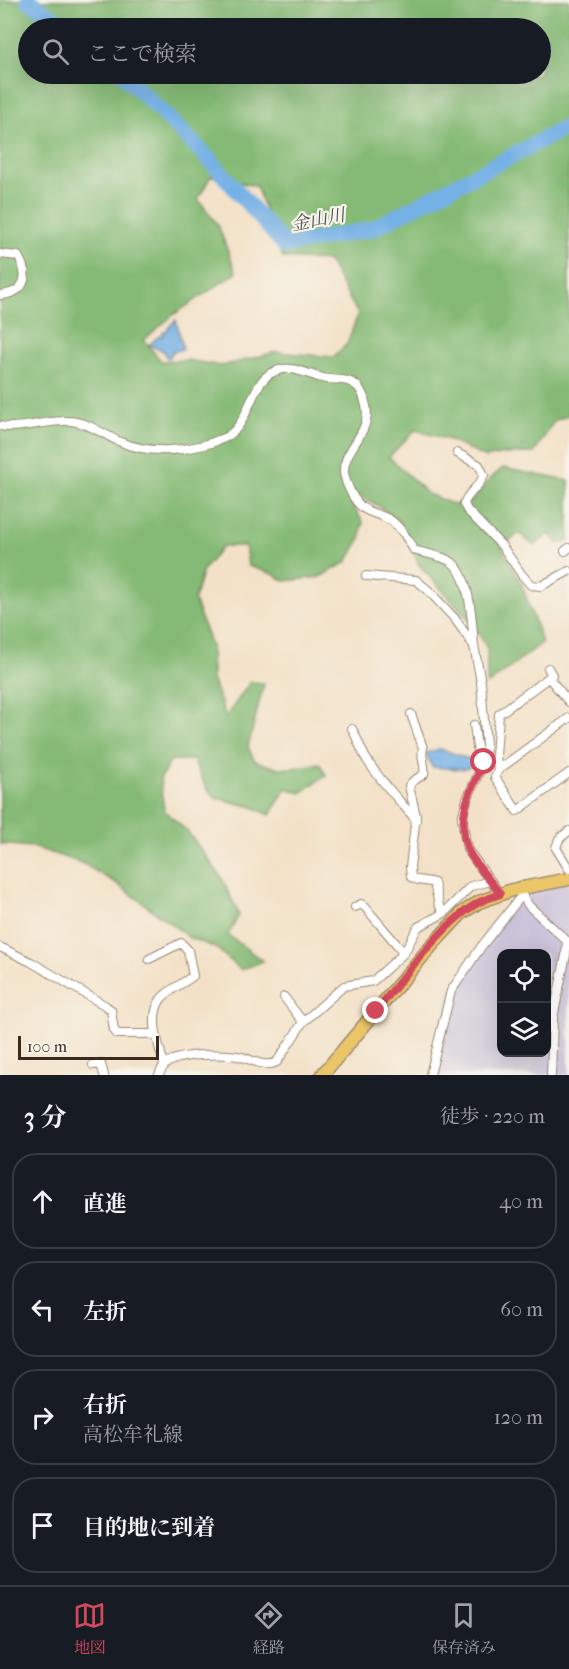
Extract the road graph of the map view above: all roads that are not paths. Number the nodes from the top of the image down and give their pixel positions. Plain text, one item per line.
1 (0, 254) edge
2 (0, 294) edge
3 (0, 426) edge
4 (458, 453) dead end
5 (569, 571) edge
6 (366, 576) dead end
7 (474, 646) junction
8 (548, 668) dead end
9 (549, 678) junction
10 (569, 702) edge
11 (411, 714) dead end
12 (569, 718) edge
13 (474, 725) dead end
14 (352, 729) dead end
15 (498, 770) junction
16 (480, 771) junction
17 (569, 773) edge
18 (416, 820) junction
19 (569, 831) edge
20 (569, 869) edge
21 (569, 879) edge
22 (491, 881) junction
23 (522, 892) junction
24 (500, 894) junction
25 (355, 907) dead end
26 (444, 913) junction
27 (0, 948) edge
28 (404, 953) junction
29 (148, 959) dead end
30 (284, 997) dead end
31 (303, 1022) junction
32 (157, 1037) junction
33 (93, 1065) dead end
34 (164, 1065) junction
35 (104, 1075) edge
36 (159, 1075) edge
37 (322, 1075) edge
38 (430, 1075) edge
39 (551, 1075) edge

1 - 2 street
3 - 7 street
4 - 5 street
6 - 7 street
7 - 16 street
8 - 9 street
9 - 10 street
9 - 15 street
11 - 18 street
12 - 15 street
13 - 16 street
14 - 18 street
15 - 17 street
16 - 22 street
18 - 26 street
19 - 20 street
21 - 23 main road
22 - 24 street
22 - 26 street
23 - 24 main road
23 - 38 street
23 - 39 street
24 - 37 main road
25 - 28 street
26 - 28 street
27 - 32 street
28 - 31 street
29 - 32 street
30 - 31 street
31 - 34 street
32 - 34 street
33 - 35 street
34 - 36 street

